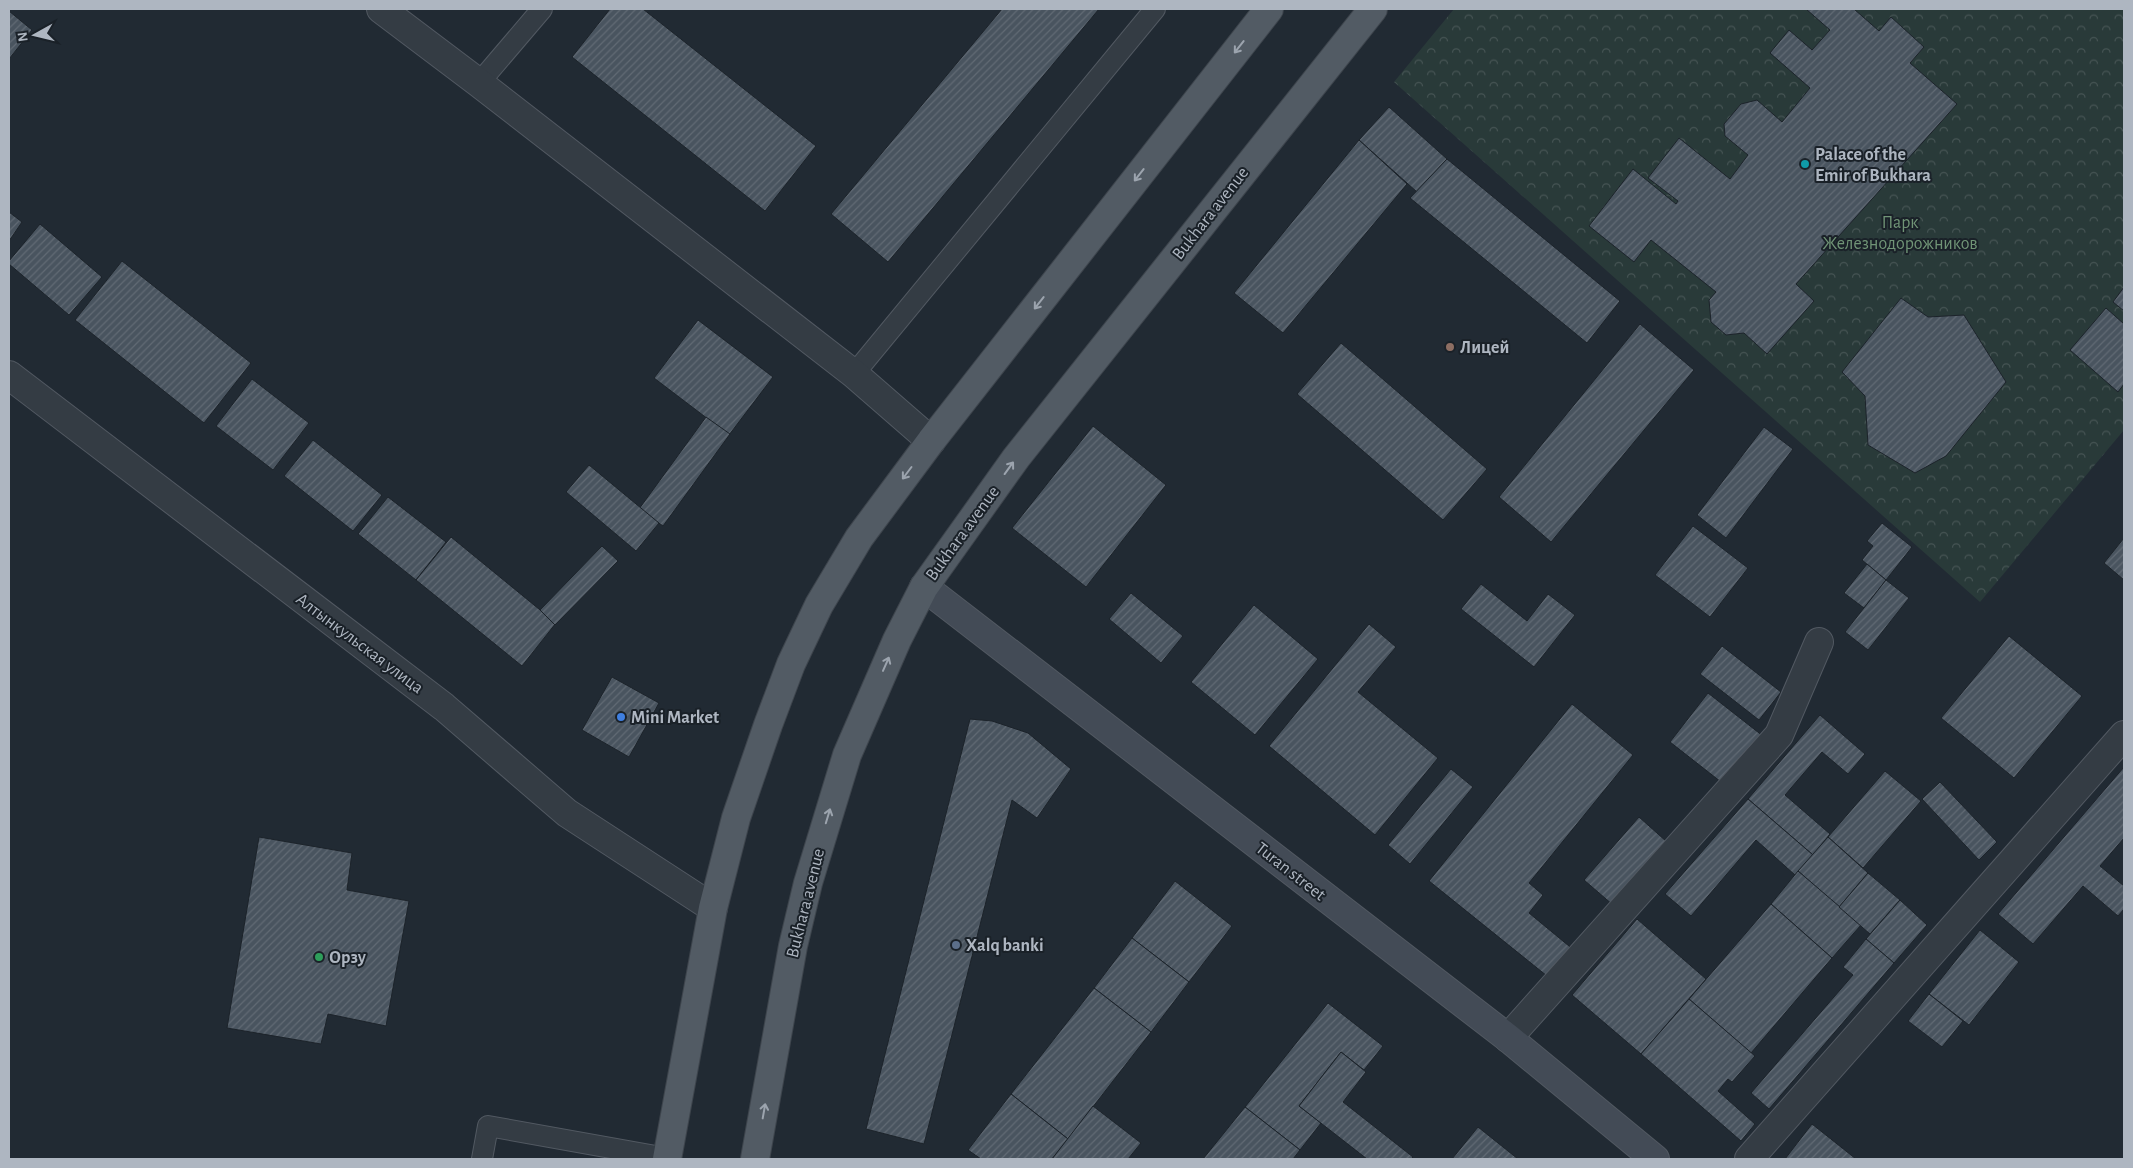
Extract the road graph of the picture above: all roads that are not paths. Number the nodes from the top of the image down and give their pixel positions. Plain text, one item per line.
1 (380, 9) edge
2 (542, 9) edge
3 (1155, 9) edge
4 (1270, 9) edge
5 (1373, 9) edge
6 (479, 83) junction
7 (854, 374) junction
8 (9, 375) edge
9 (931, 441) junction
10 (924, 587) junction
11 (1819, 642) dead end
12 (2124, 735) edge
13 (712, 908) junction
14 (1508, 1038) junction
15 (667, 1158) edge
16 (482, 1159) edge
17 (755, 1159) edge
18 (1655, 1159) edge
19 (1749, 1159) edge

1 - 6 street
2 - 6 lane
3 - 7 lane
4 -> 9 main road
10 -> 5 main road, Bukhara avenue
6 - 7 street
7 - 9 street
8 - 13 street, Алтынкульская улица
9 -> 13 main road
10 - 14 street, Turan street
17 -> 10 main road, Bukhara avenue
11 - 14 street
12 - 19 street
13 - 15 main road
14 - 18 street, Turan street
15 - 16 lane

